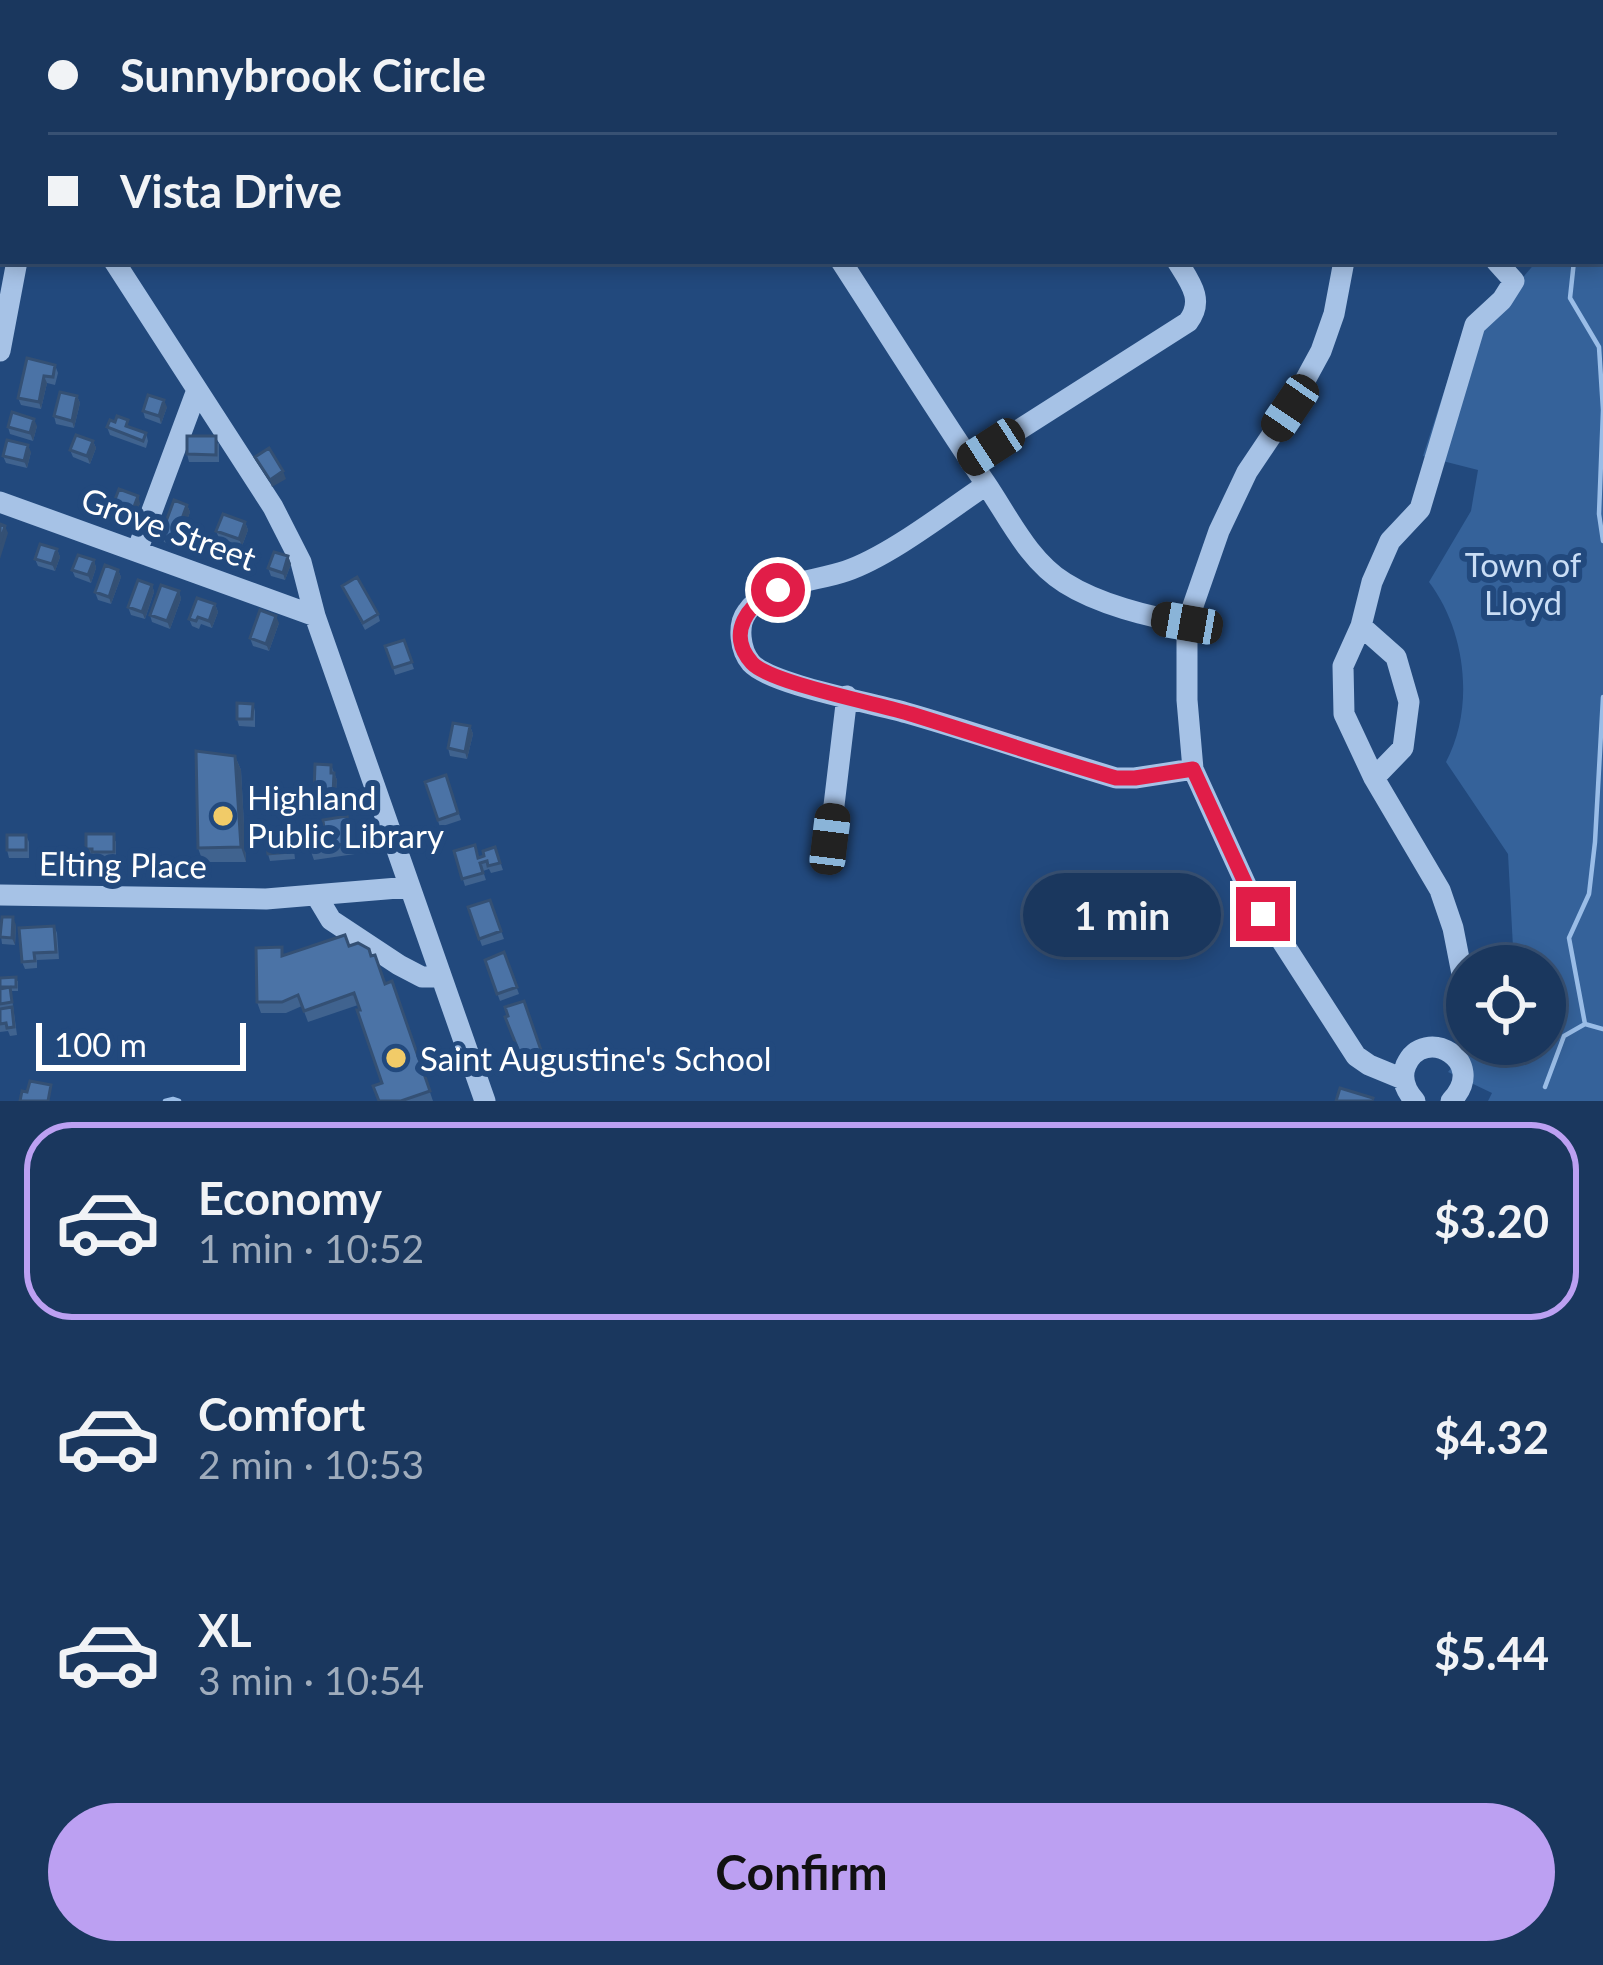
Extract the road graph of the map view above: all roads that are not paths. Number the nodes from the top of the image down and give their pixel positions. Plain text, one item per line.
1 (16, 264) edge
2 (116, 264) edge
3 (843, 264) edge
4 (1179, 264) edge
5 (1343, 264) edge
6 (1499, 264) edge
7 (0, 351) edge
8 (197, 390) junction
9 (970, 461) junction
10 (986, 485) junction
11 (0, 502) edge
12 (137, 551) junction
13 (315, 616) junction
14 (1187, 623) junction
15 (1361, 626) junction
16 (848, 696) junction
17 (1193, 769) junction
18 (1374, 778) junction
19 (830, 839) dead end
20 (410, 887) junction
21 (0, 895) edge
22 (316, 895) junction
23 (1457, 945) edge
24 (441, 977) junction
25 (1446, 1050) edge
26 (1460, 1065) edge
27 (1403, 1079) junction
28 (485, 1101) edge
29 (1415, 1101) edge
30 (1451, 1101) edge

1 - 7 street
2 - 8 street
3 - 9 street
4 - 9 street
5 - 14 street
6 - 15 street
8 - 12 street
8 - 13 street
9 - 10 street
10 - 14 street
10 - 16 street
11 - 12 street, Grove Street
12 - 13 street, Grove Street
13 - 20 street
14 - 17 street
15 - 18 street
15 - 18 street
16 - 17 street
16 - 19 street
17 - 27 street
18 - 23 street
20 - 22 street, Elting Place
20 - 24 street
21 - 22 street, Elting Place
22 - 24 street
24 - 28 street
25 - 27 street
26 - 30 street
27 - 29 street

